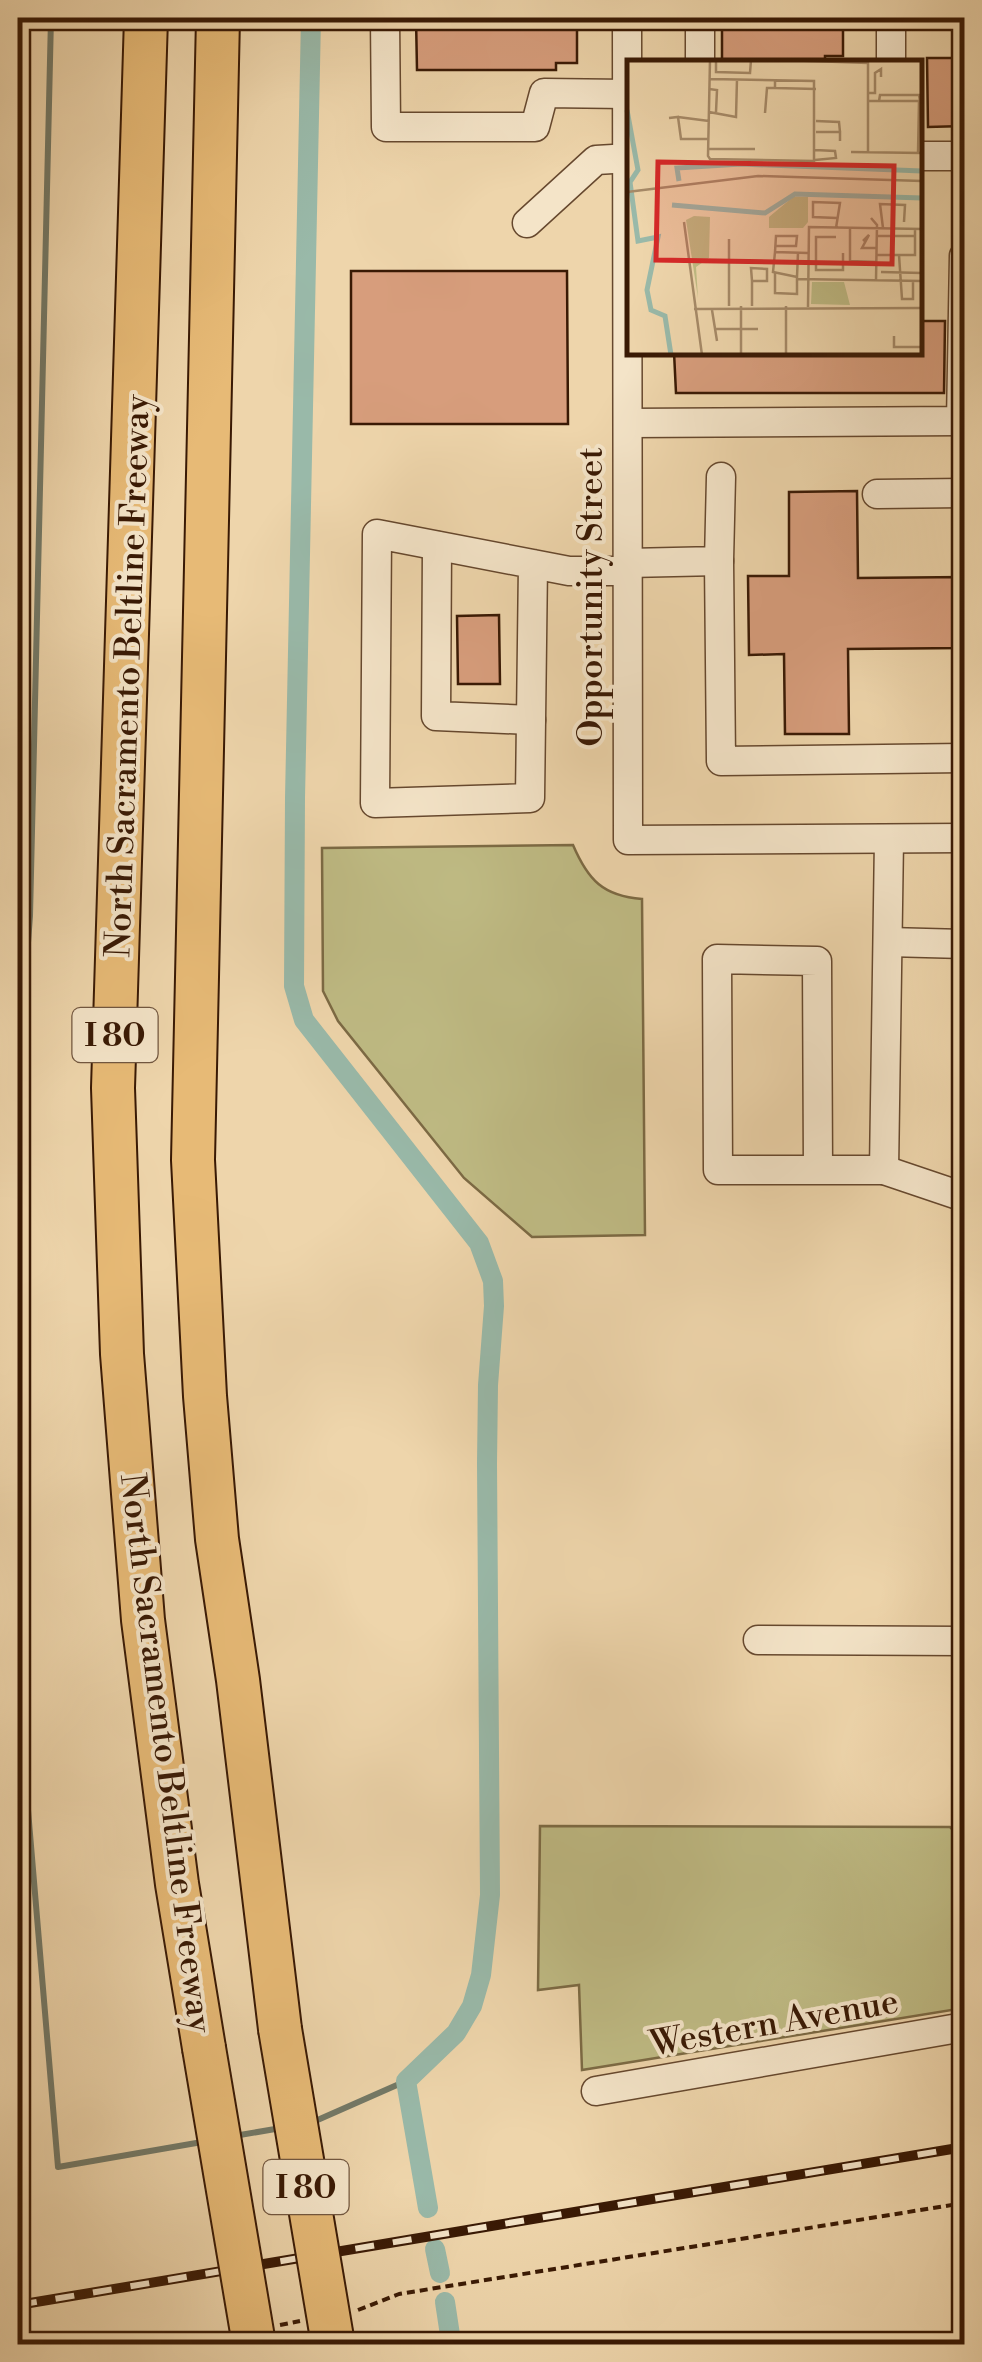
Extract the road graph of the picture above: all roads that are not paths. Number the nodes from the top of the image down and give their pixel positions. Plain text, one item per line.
1 (146, 18) edge
2 (218, 18) edge
3 (386, 18) edge
4 (627, 18) edge
5 (700, 18) edge
6 (890, 18) edge
7 (700, 60) edge
8 (891, 60) edge
9 (627, 94) edge
10 (922, 156) edge
11 (964, 156) edge
12 (627, 158) edge
13 (527, 223) dead end
14 (964, 256) edge
15 (628, 355) edge
16 (628, 423) junction
17 (721, 478) dead end
18 (878, 494) dead end
19 (964, 494) edge
20 (437, 546) junction
21 (719, 561) junction
22 (533, 564) junction
23 (628, 567) junction
24 (532, 720) junction
25 (964, 758) edge
26 (889, 838) junction
27 (964, 838) edge
28 (888, 942) junction
29 (964, 944) edge
30 (818, 1170) junction
31 (884, 1170) junction
32 (964, 1197) edge
33 (758, 1640) dead end
34 (964, 1642) edge
35 (964, 2028) edge
36 (596, 2091) dead end
37 (330, 2325) edge
38 (253, 2335) edge

1 - 38 highway, North Sacramento Beltline Freeway / I 80, bridge
2 - 37 highway, North Sacramento Beltline Freeway / I 80, bridge
3 - 9 street
4 - 9 street, Opportunity Street
5 - 7 street
6 - 8 street
10 - 11 street
12 - 13 street
14 - 16 street
15 - 16 street, Opportunity Street
16 - 23 street, Opportunity Street
17 - 21 street
18 - 19 street
20 - 22 street
20 - 24 street
20 - 24 street
21 - 23 street
21 - 25 street
22 - 23 street
22 - 24 street
23 - 26 street, Opportunity Street
26 - 27 street, Opportunity Street
26 - 28 street
28 - 29 street
28 - 31 street
30 - 30 street
30 - 31 street
31 - 32 street
33 - 34 street
35 - 36 street, Western Avenue

